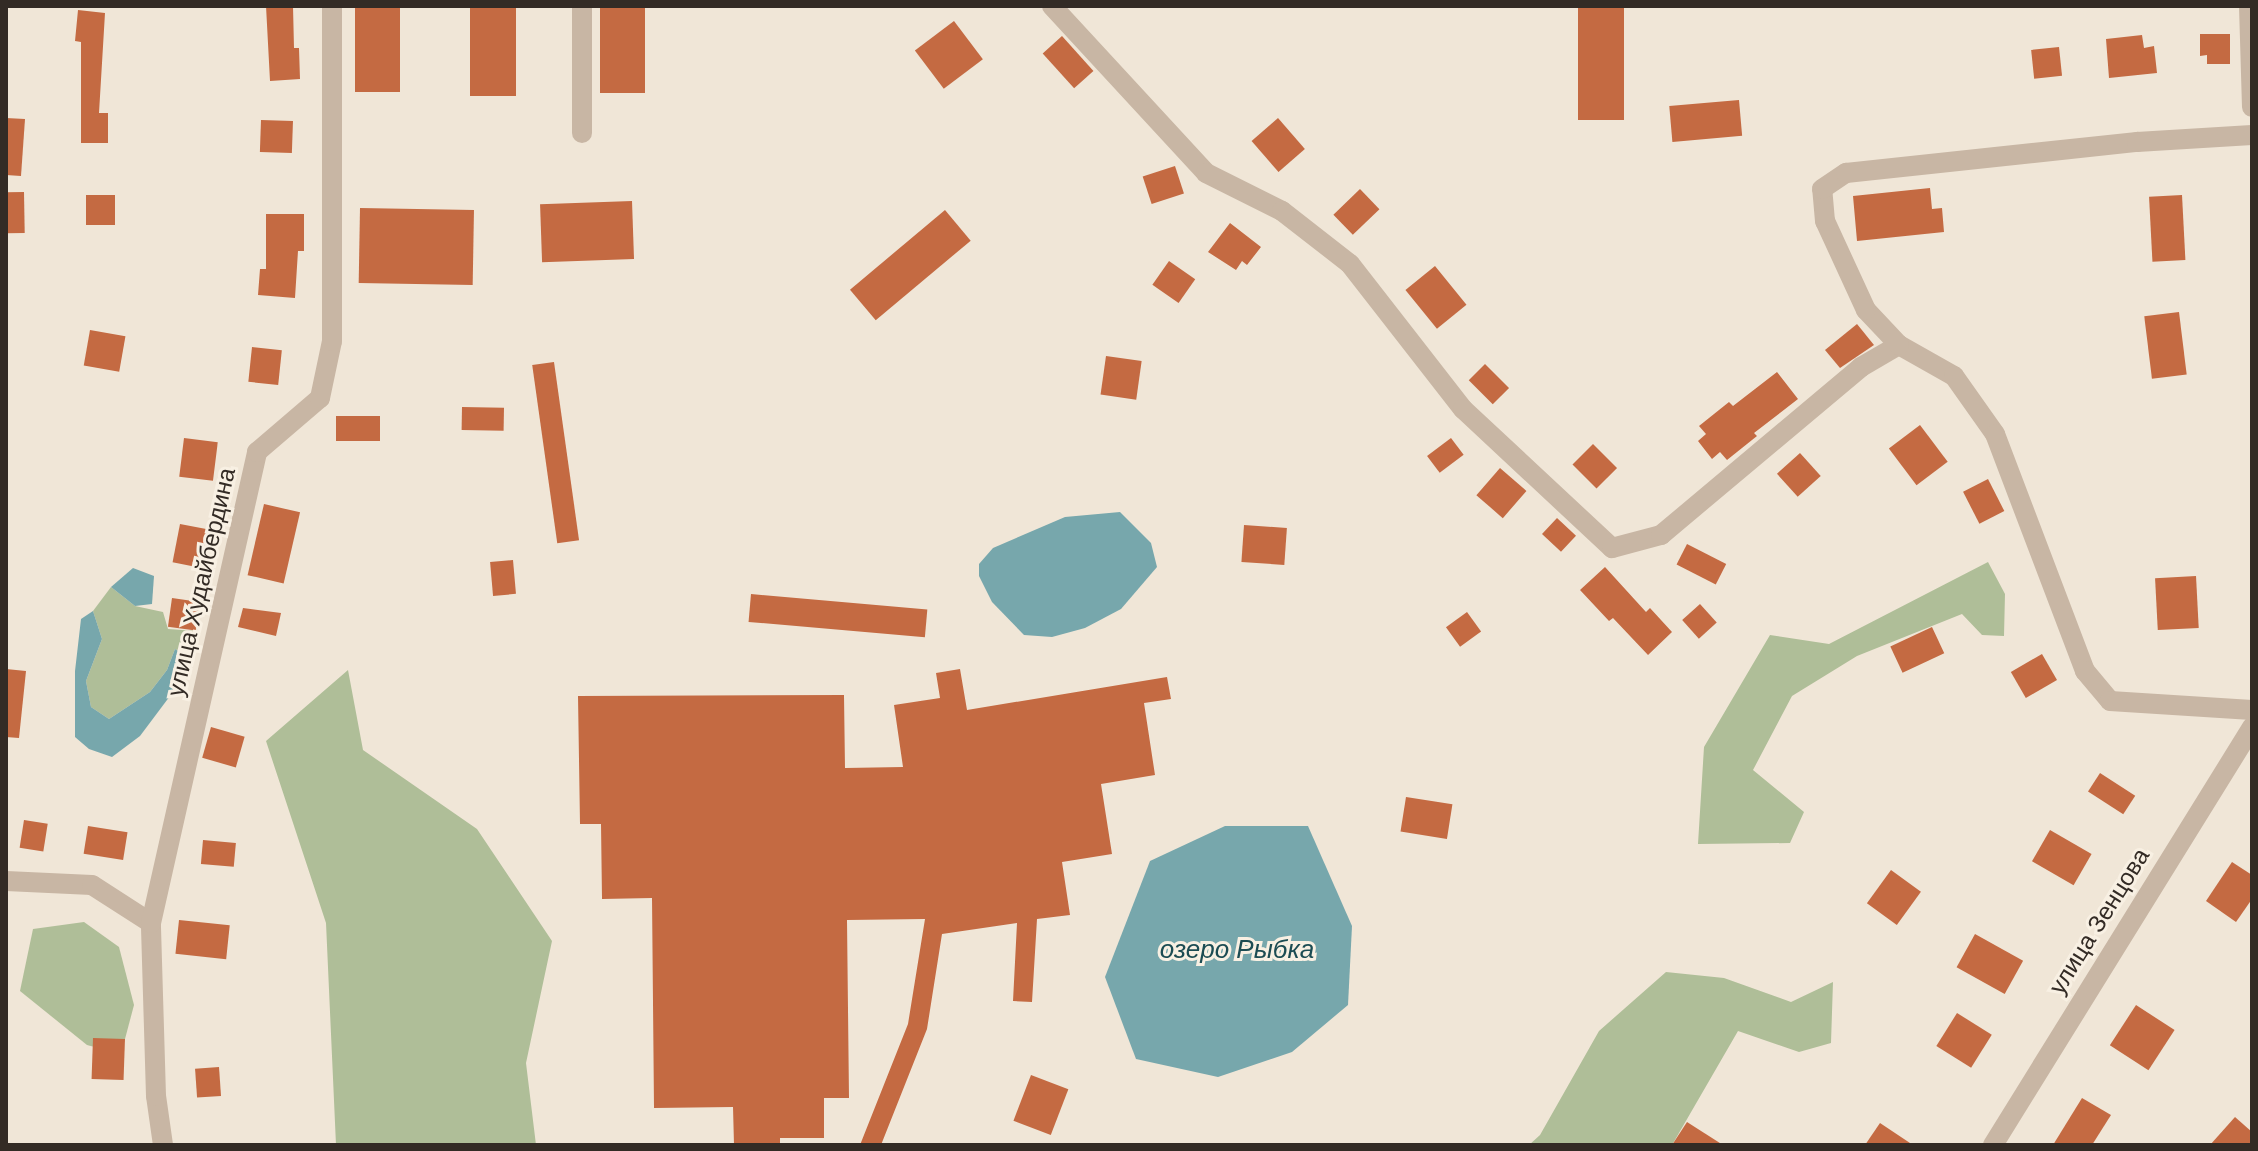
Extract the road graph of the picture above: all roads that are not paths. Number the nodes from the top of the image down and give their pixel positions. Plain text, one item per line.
1 (332, 6) edge
2 (582, 6) edge
3 (1052, 6) edge
4 (2249, 6) edge
5 (2252, 107) edge
6 (582, 133) dead end
7 (2252, 135) edge
8 (1899, 345) junction
9 (2252, 710) edge
10 (2252, 727) edge
11 (6, 881) edge
12 (151, 923) junction
13 (163, 1145) edge
14 (1993, 1145) edge

1 - 12 street, улица Худайбердина
2 - 6 street
3 - 8 street
4 - 5 street
7 - 8 street
8 - 9 street
10 - 14 street, улица Зенцова
11 - 12 street
12 - 13 street, улица Худайбердина

